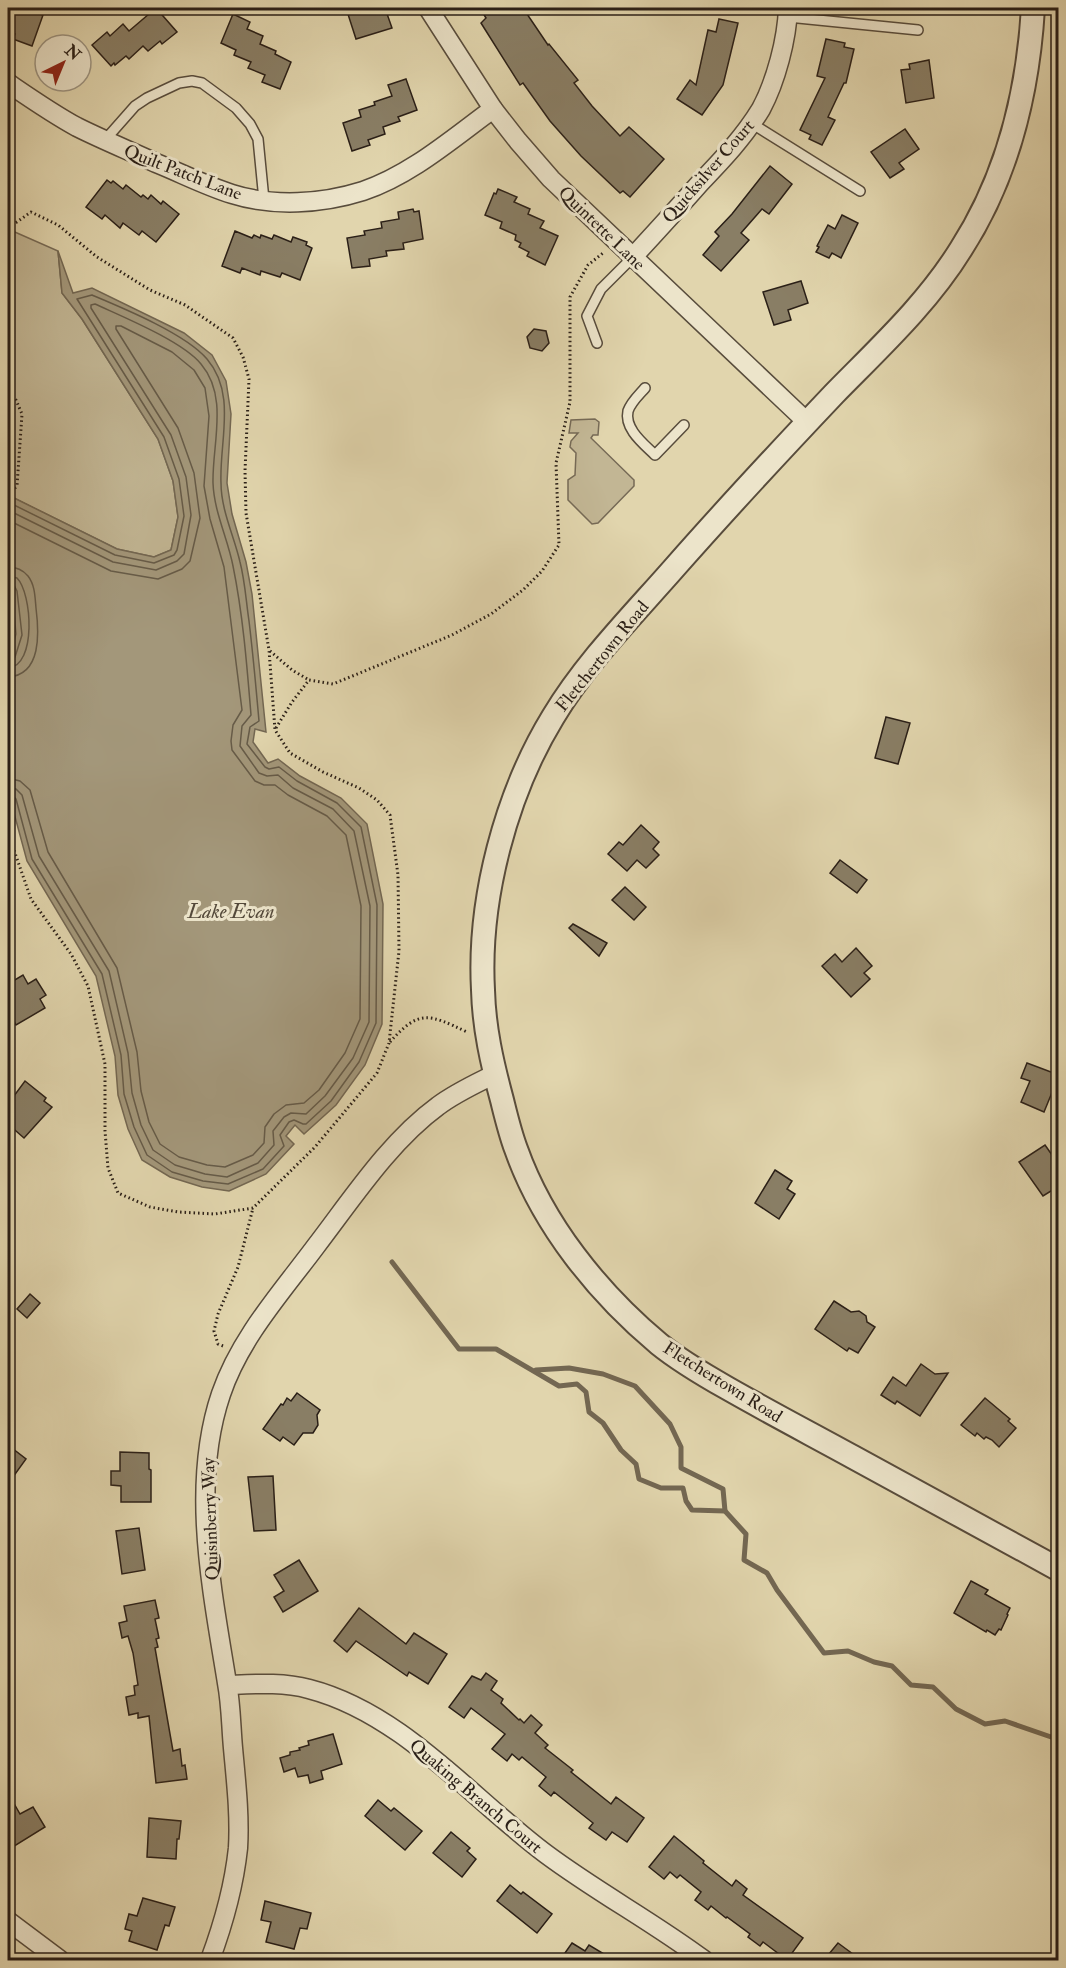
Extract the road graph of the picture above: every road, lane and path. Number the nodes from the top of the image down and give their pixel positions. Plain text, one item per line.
1 (428, 8) edge
2 (1034, 8) edge
3 (788, 12) edge
4 (918, 30) dead end
5 (8, 83) edge
6 (494, 109) junction
7 (751, 123) junction
8 (105, 140) junction
9 (860, 191) dead end
10 (264, 200) junction
11 (8, 221) edge
12 (14, 224) junction
13 (8, 232) edge
14 (603, 252) dead end
15 (632, 258) junction
16 (597, 343) dead end
17 (8, 388) edge
18 (645, 388) dead end
19 (807, 422) junction
20 (684, 424) dead end
21 (8, 495) edge
22 (269, 650) junction
23 (309, 680) junction
24 (275, 730) junction
25 (8, 833) edge
26 (487, 1042) junction
27 (389, 1043) junction
28 (495, 1074) junction
29 (253, 1208) junction
30 (238, 1355) junction
31 (1059, 1569) edge
32 (228, 1685) junction
33 (8, 1921) edge
34 (60, 1960) edge
35 (210, 1960) edge
36 (704, 1960) edge

1 - 6 street, Quintette Lane
2 - 19 street, Fletchertown Road
3 - 4 lane
3 - 7 street, Quicksilver Court
5 - 8 street, Quilt Patch Lane
6 - 10 street, Quilt Patch Lane
6 - 15 street, Quintette Lane
7 - 9 lane
7 - 15 street, Quicksilver Court
8 - 10 street, Quilt Patch Lane
8 - 10 lane
11 - 12 path
12 - 13 path
12 - 22 path
14 - 23 path
15 - 16 lane
15 - 19 street, Quintette Lane
17 - 21 path
18 - 20 lane
19 - 26 street, Fletchertown Road
22 - 23 path
22 - 24 path
23 - 24 path
24 - 27 path
25 - 29 path
26 - 27 path
26 - 28 street, Fletchertown Road
27 - 29 path
28 - 30 street, Quisinberry Way
28 - 31 street, Fletchertown Road
29 - 30 path
30 - 32 street, Quisinberry Way
32 - 35 street, Quisinberry Way
32 - 36 street, Quaking Branch Court
33 - 34 street

